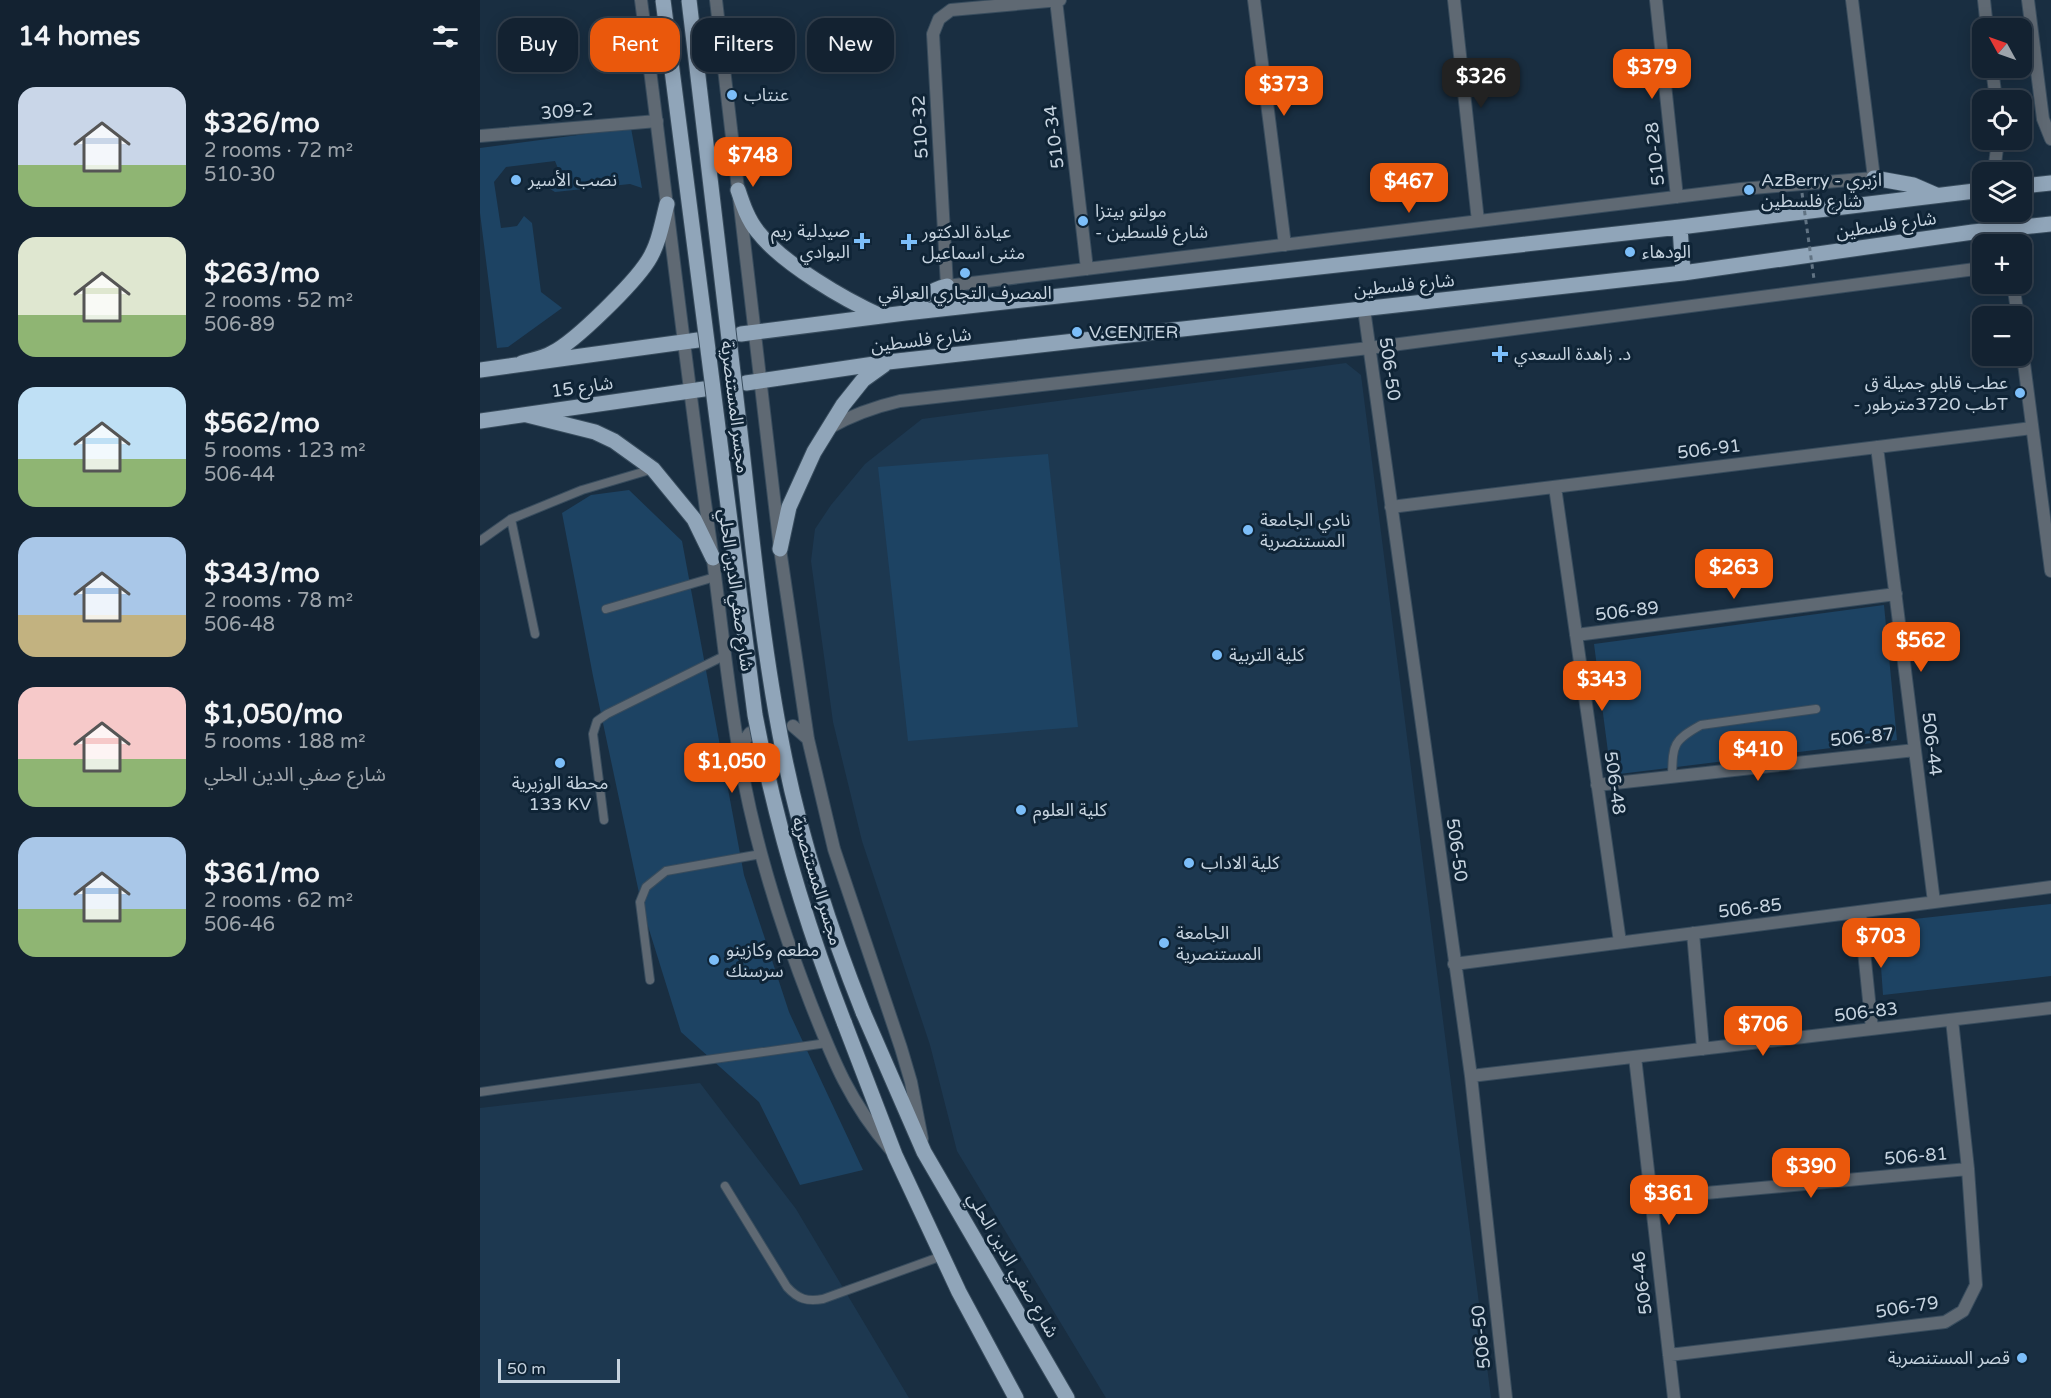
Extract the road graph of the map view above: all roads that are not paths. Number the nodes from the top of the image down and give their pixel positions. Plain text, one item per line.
1 (641, 0) edge
2 (663, 0) edge
3 (689, 0) edge
4 (716, 0) edge
5 (1058, 0) edge
6 (1254, 0) edge
7 (1454, 0) edge
8 (1656, 0) edge
9 (1852, 0) edge
10 (1984, 0) edge
11 (2028, 0) edge
12 (1987, 18) edge
13 (657, 122) junction
14 (480, 136) edge
15 (2051, 139) edge
16 (1874, 178) junction
17 (2051, 183) edge
18 (2032, 185) edge
19 (738, 190) junction
20 (1972, 191) edge
21 (1936, 195) junction
22 (1677, 197) junction
23 (667, 204) junction
24 (1478, 221) junction
25 (2051, 224) edge
26 (1680, 227) junction
27 (1979, 231) junction
28 (1982, 234) edge
29 (1285, 244) junction
30 (1087, 269) junction
31 (1972, 269) edge
32 (1683, 273) junction
33 (947, 286) junction
34 (1364, 309) junction
35 (905, 313) junction
36 (881, 316) junction
37 (747, 333) junction
38 (691, 341) junction
39 (1369, 348) junction
40 (522, 363) junction
41 (888, 363) junction
42 (2024, 366) edge
43 (480, 369) edge
44 (754, 382) junction
45 (696, 390) junction
46 (527, 415) junction
47 (480, 421) edge
48 (2032, 428) junction
49 (828, 429) junction
50 (1877, 447) junction
51 (653, 469) junction
52 (1555, 487) junction
53 (1391, 507) junction
54 (511, 519) junction
55 (480, 541) edge
56 (780, 549) junction
57 (712, 558) junction
58 (2051, 571) edge
59 (715, 577) junction
60 (1896, 594) junction
61 (606, 609) dead end
62 (535, 634) dead end
63 (1576, 635) junction
64 (726, 655) junction
65 (1816, 709) dead end
66 (793, 726) dead end
67 (750, 733) dead end
68 (808, 739) junction
69 (1915, 750) junction
70 (739, 752) junction
71 (1672, 777) junction
72 (1597, 785) junction
73 (604, 820) dead end
74 (761, 854) junction
75 (2051, 887) edge
76 (1934, 902) junction
77 (1860, 912) junction
78 (1693, 933) junction
79 (1620, 942) junction
80 (1454, 964) junction
81 (650, 980) dead end
82 (2051, 1008) edge
83 (863, 1012) joint
84 (1952, 1020) junction
85 (844, 1022) joint
86 (1872, 1029) junction
87 (827, 1043) junction
88 (1703, 1049) junction
89 (1635, 1057) junction
90 (1471, 1076) junction
91 (480, 1092) edge
92 (924, 1152) junction
93 (895, 1155) junction
94 (1968, 1169) junction
95 (725, 1186) dead end
96 (1651, 1198) junction
97 (942, 1256) junction
98 (1669, 1355) junction
99 (1016, 1398) edge
100 (1068, 1398) edge
101 (1506, 1398) edge
102 (1674, 1398) edge

1 - 13 street, شارع صفي الدين الحلي
2 - 85 main road, مجسر المستنصرية, bridge
3 - 83 main road, مجسر المستنصرية, bridge
4 - 19 street, شارع صفي الدين الحلي
5 - 30 street, 510-34
5 - 33 street, 510-32
6 - 29 street
7 - 24 street
8 - 22 street, 510-28
9 - 16 street
10 - 12 street
11 - 15 street
13 - 14 street, 309-2
13 - 23 street, شارع صفي الدين الحلي
16 - 21 main road
16 - 22 street
17 - 18 main road
19 - 36 main road
19 - 37 street, شارع صفي الدين الحلي
20 - 21 main road, شارع فلسطين
21 - 26 main road, شارع فلسطين
22 - 24 street
23 - 38 street, شارع صفي الدين الحلي
23 - 40 main road
24 - 29 street
25 - 27 main road, شارع فلسطين
26 - 32 main road
26 - 35 main road, شارع فلسطين
27 - 28 street
27 - 32 main road, شارع فلسطين
29 - 30 street
30 - 33 street
31 - 39 street
32 - 34 main road, شارع فلسطين
33 - 35 main road
34 - 39 street, 506-50
34 - 41 main road, شارع فلسطين
35 - 36 main road, شارع فلسطين
36 - 37 main road, شارع فلسطين
37 - 44 street, شارع صفي الدين الحلي
38 - 40 main road, شارع 15
38 - 45 street, شارع صفي الدين الحلي
39 - 49 street
39 - 53 street, 506-50
40 - 43 main road, شارع 15
41 - 44 main road, شارع فلسطين
41 - 49 main road
42 - 48 street
44 - 56 street, شارع صفي الدين الحلي
45 - 46 main road, شارع 15
45 - 57 street, شارع صفي الدين الحلي
46 - 47 main road, شارع 15
46 - 51 main road
48 - 50 street, 506-91
48 - 58 street
49 - 56 main road
50 - 52 street, 506-91
50 - 60 street, 506-44
51 - 54 lane
51 - 57 main road
52 - 53 street, 506-91
52 - 63 street, 506-48
53 - 80 street, 506-50
54 - 55 lane
54 - 62 lane
56 - 68 street, شارع صفي الدين الحلي
57 - 59 street, شارع صفي الدين الحلي
59 - 61 lane
59 - 64 street, شارع صفي الدين الحلي
60 - 63 street, 506-89
60 - 69 street, 506-44
63 - 72 street, 506-48
64 - 70 street, شارع صفي الدين الحلي
64 - 73 lane
65 - 71 lane
66 - 68 street
67 - 70 street
68 - 92 street, شارع صفي الدين الحلي
69 - 71 street, 506-87
69 - 76 street, 506-44
70 - 74 street, شارع صفي الدين الحلي
71 - 72 street, 506-87
72 - 79 street, 506-48
74 - 81 lane
74 - 87 street, شارع صفي الدين الحلي
75 - 76 street, 506-85
76 - 77 street, 506-85
77 - 78 street, 506-85
77 - 86 street
78 - 79 street, 506-85
78 - 88 street
79 - 80 street, 506-85
80 - 90 street, 506-50
82 - 84 street, 506-83
83 - 92 main road, شارع صفي الدين الحلي
84 - 86 street, 506-83
84 - 94 street, 506-79
85 - 93 main road, شارع صفي الدين الحلي
86 - 88 street, 506-83
87 - 91 lane
87 - 93 street, شارع صفي الدين الحلي
88 - 89 street, 506-83
89 - 90 street, 506-83
89 - 96 street, 506-46
90 - 101 street, 506-50
92 - 100 main road, شارع صفي الدين الحلي
93 - 97 main road, شارع صفي الدين الحلي
94 - 96 street, 506-81
94 - 98 street, 506-79
95 - 97 lane
96 - 98 street, 506-46
97 - 99 main road, شارع صفي الدين الحلي
98 - 102 street, 506-46

